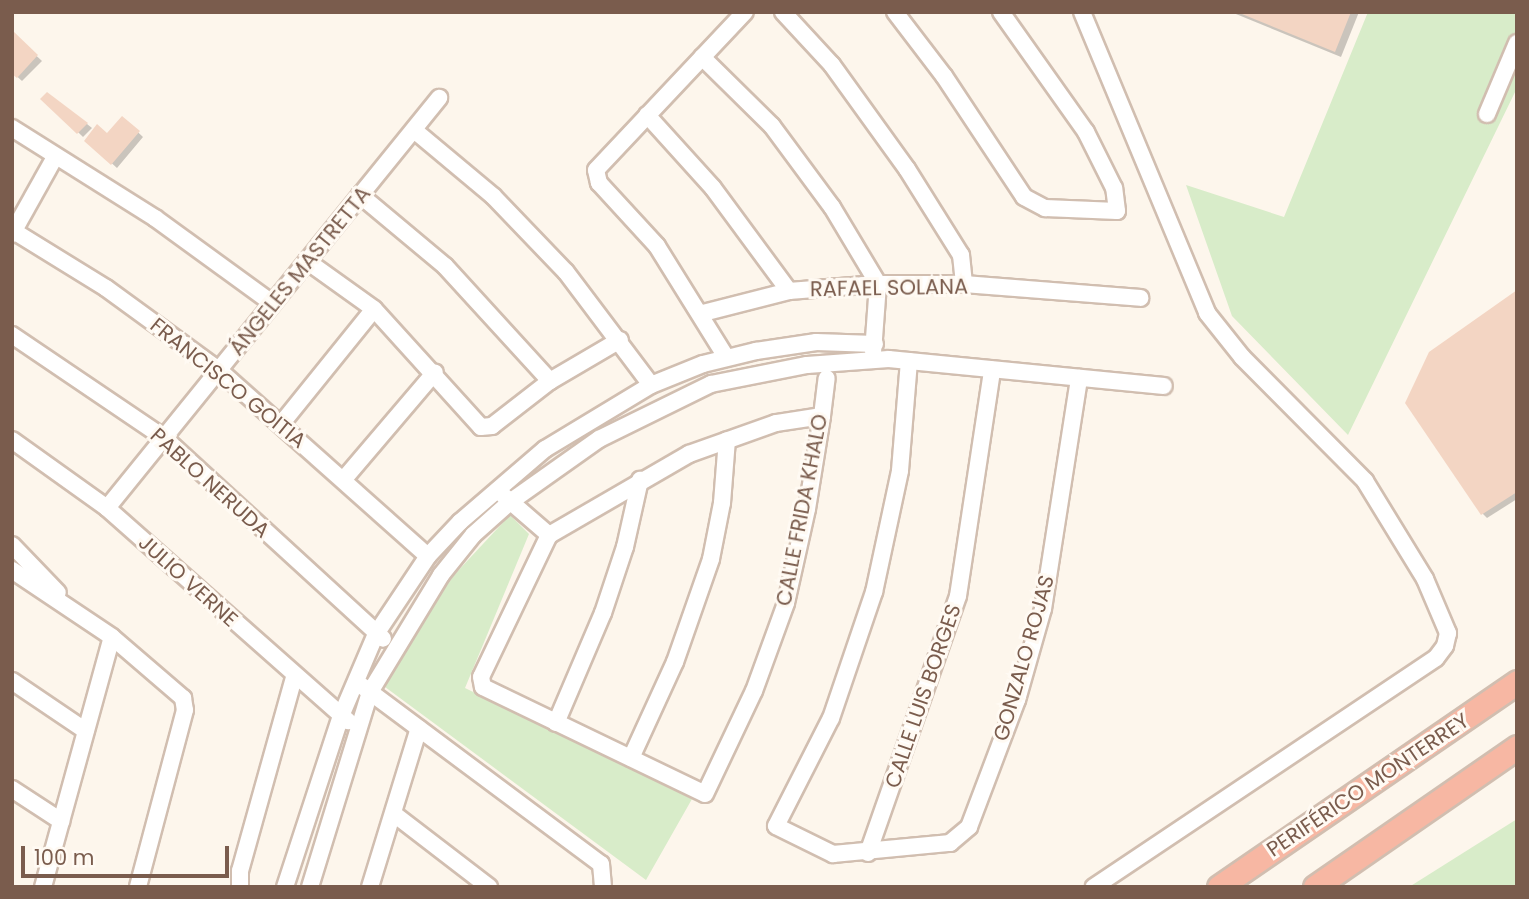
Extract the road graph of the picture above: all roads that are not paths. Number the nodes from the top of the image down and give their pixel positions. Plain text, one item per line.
1 (746, 12) edge
2 (783, 12) edge
3 (895, 12) edge
4 (1001, 12) edge
5 (1082, 12) edge
6 (1517, 43) edge
7 (702, 57) junction
8 (439, 98) dead end
9 (1488, 114) dead end
10 (647, 116) junction
11 (12, 128) edge
12 (414, 130) junction
13 (55, 158) junction
14 (360, 195) junction
15 (13, 232) edge
16 (307, 261) junction
17 (878, 284) junction
18 (964, 285) junction
19 (789, 291) junction
20 (1140, 298) dead end
21 (272, 303) junction
22 (374, 309) junction
23 (703, 313) junction
24 (12, 335) edge
25 (620, 340) junction
26 (875, 344) junction
27 (726, 357) junction
28 (889, 359) junction
29 (909, 361) junction
30 (872, 362) junction
31 (992, 370) junction
32 (220, 371) junction
33 (435, 372) junction
34 (827, 378) dead end
35 (1079, 378) junction
36 (550, 381) junction
37 (651, 385) junction
38 (1164, 386) dead end
39 (822, 416) junction
40 (282, 423) junction
41 (164, 438) junction
42 (12, 440) edge
43 (727, 440) junction
44 (344, 479) junction
45 (640, 480) junction
46 (497, 490) junction
47 (510, 502) junction
48 (107, 508) junction
49 (549, 535) junction
50 (12, 545) edge
51 (428, 556) junction
52 (12, 570) edge
53 (79, 615) junction
54 (376, 634) junction
55 (111, 637) junction
56 (395, 647) junction
57 (294, 677) junction
58 (12, 681) edge
59 (354, 681) junction
60 (1517, 682) edge
61 (370, 692) junction
62 (341, 716) junction
63 (556, 723) junction
64 (419, 728) junction
65 (359, 729) junction
66 (86, 731) junction
67 (1517, 747) edge
68 (631, 758) junction
69 (12, 789) edge
70 (394, 814) junction
71 (61, 821) junction
72 (868, 853) junction
73 (43, 887) edge
74 (138, 887) edge
75 (240, 887) edge
76 (285, 887) edge
77 (310, 887) edge
78 (370, 887) edge
79 (489, 887) edge
80 (603, 887) edge
81 (1094, 887) edge
82 (1219, 887) edge
83 (1315, 887) edge

1 - 7 street
2 - 18 street
3 - 4 street
5 - 81 street
6 - 9 street
7 - 10 street
7 - 17 street
8 - 12 street, ÁNGELES MASTRETTA
10 - 19 street
10 - 23 street
11 - 13 street
12 - 14 street, ÁNGELES MASTRETTA
12 - 25 street
13 - 15 street
13 - 21 street
14 - 16 street, ÁNGELES MASTRETTA
14 - 36 street
15 - 32 street, FRANCISCO GOITIA
16 - 21 street, ÁNGELES MASTRETTA
16 - 22 street
17 - 18 street, RAFAEL SOLANA
17 - 19 street, RAFAEL SOLANA
17 - 26 street
18 - 20 street, RAFAEL SOLANA
19 - 23 street, RAFAEL SOLANA
21 - 32 street, ÁNGELES MASTRETTA
22 - 33 street
22 - 40 street
23 - 27 street
24 - 41 street, PABLO NERUDA
25 - 36 street
25 - 37 street
26 - 27 street
26 - 28 street
26 - 30 street
27 - 37 street
28 - 29 street
28 - 30 street
29 - 31 street
29 - 72 street, GONZALO ROJAS
30 - 47 street
31 - 35 street
31 - 72 street, CALLE LUIS BORGES
32 - 40 street, FRANCISCO GOITIA
32 - 41 street, ÁNGELES MASTRETTA
33 - 36 street
33 - 44 street
34 - 39 street, CALLE FRIDA KHALO
35 - 38 street
35 - 72 street, GONZALO ROJAS
37 - 46 street
39 - 43 street
39 - 68 street, CALLE FRIDA KHALO
40 - 44 street, FRANCISCO GOITIA
41 - 48 street, ÁNGELES MASTRETTA
41 - 54 street, PABLO NERUDA
42 - 48 street, JULIO VERNE
43 - 45 street
43 - 68 street
44 - 51 street, FRANCISCO GOITIA
45 - 49 street
45 - 63 street
46 - 47 street
46 - 51 street
47 - 49 street
47 - 56 street
48 - 57 street, JULIO VERNE
49 - 63 street
50 - 53 street
51 - 54 street
52 - 53 street
53 - 55 street
54 - 56 street, PABLO NERUDA
54 - 59 street
55 - 66 street
55 - 74 street
56 - 61 street
57 - 62 street, JULIO VERNE
57 - 75 street
58 - 66 street
59 - 61 street
59 - 62 street
60 - 82 highway, PERIFÉRICO MONTERREY
61 - 64 street
61 - 65 street
62 - 65 street, JULIO VERNE
62 - 76 street
63 - 68 street
64 - 70 street
64 - 80 street
65 - 77 street
66 - 71 street
67 - 83 highway
69 - 71 street
70 - 78 street
70 - 79 street
71 - 73 street

